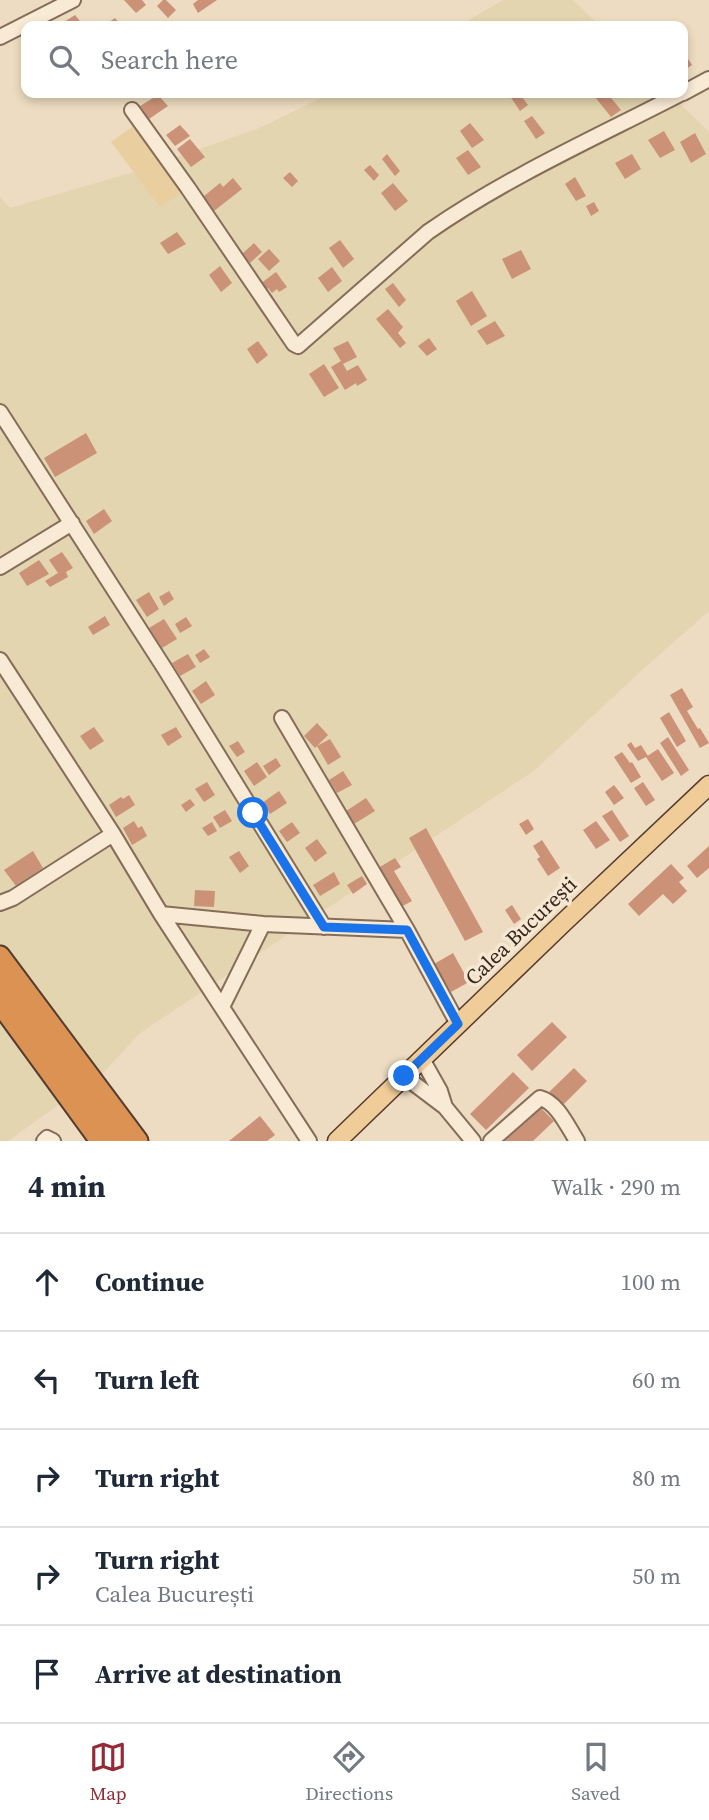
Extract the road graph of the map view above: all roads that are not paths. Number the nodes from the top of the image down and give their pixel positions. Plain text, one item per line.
1 (74, 0) edge
2 (32, 21) edge
3 (21, 26) edge
4 (0, 37) edge
5 (709, 79) edge
6 (688, 90) edge
7 (673, 98) edge
8 (132, 110) dead end
9 (0, 412) edge
10 (72, 523) junction
11 (0, 567) edge
12 (0, 660) edge
13 (282, 718) dead end
14 (709, 785) edge
15 (113, 834) junction
16 (0, 903) edge
17 (162, 914) junction
18 (263, 924) junction
19 (324, 927) junction
20 (407, 930) junction
21 (0, 956) edge
22 (0, 979) edge
23 (0, 1004) edge
24 (222, 1007) junction
25 (458, 1024) junction
26 (422, 1059) junction
27 (404, 1076) junction
28 (445, 1107) junction
29 (44, 1141) edge
30 (53, 1141) edge
31 (100, 1141) edge
32 (119, 1141) edge
33 (138, 1141) edge
34 (309, 1141) edge
35 (337, 1141) edge
36 (473, 1141) edge
37 (491, 1141) edge
38 (577, 1141) edge

1 - 2 street
3 - 4 street
5 - 6 street
7 - 8 street
9 - 10 street
10 - 11 street
10 - 19 street
12 - 15 street
13 - 20 street
14 - 25 main road, Calea București
15 - 16 street
15 - 17 street
17 - 18 street
17 - 24 street
18 - 19 street
18 - 24 street
19 - 20 street
20 - 25 street
21 - 33 highway
22 - 32 highway
23 - 31 highway
24 - 34 street
25 - 26 main road, Calea București
26 - 27 main road, Calea București
26 - 28 street
27 - 28 street
27 - 35 main road, Calea București
28 - 36 street
29 - 30 street
37 - 38 street

